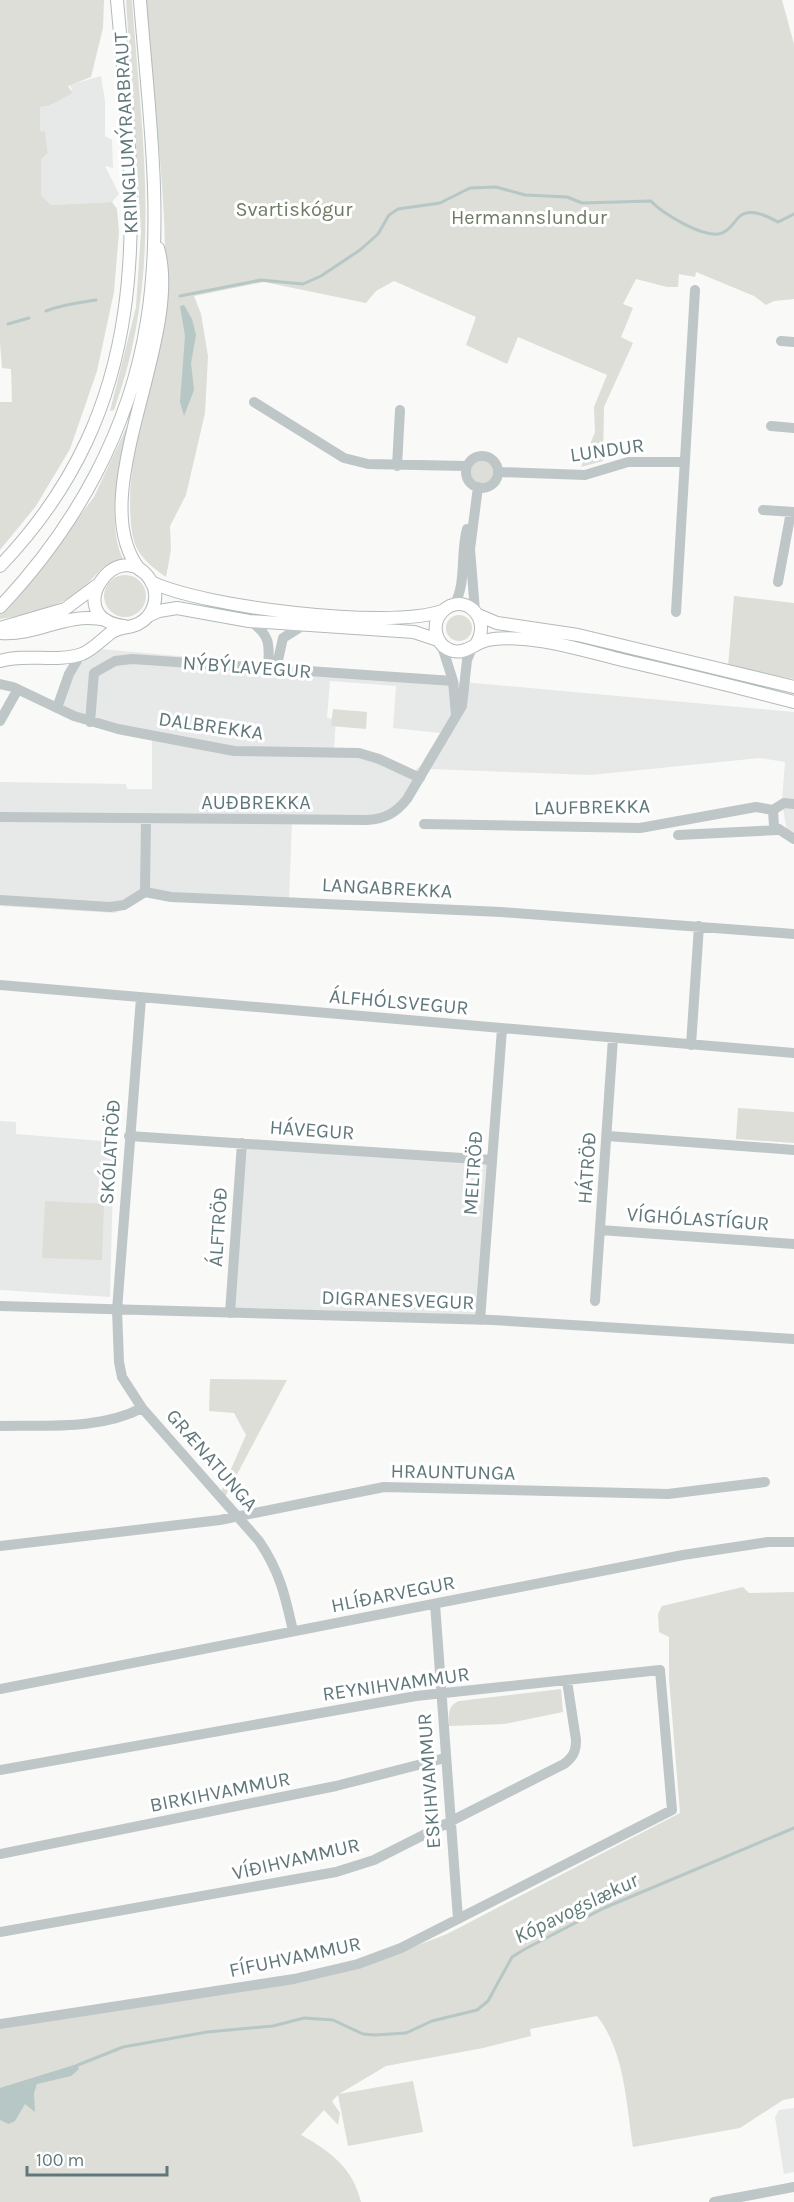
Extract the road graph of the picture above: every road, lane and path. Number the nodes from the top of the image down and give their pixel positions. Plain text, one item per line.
1 (117, 0) edge
2 (140, 0) edge
3 (154, 233) junction
4 (695, 290) dead end
5 (781, 341) dead end
6 (794, 342) edge
7 (254, 402) dead end
8 (400, 410) dead end
9 (771, 426) dead end
10 (794, 428) edge
11 (684, 462) junction
12 (397, 466) junction
13 (467, 466) junction
14 (498, 472) junction
15 (478, 487) junction
16 (764, 510) dead end
17 (793, 512) edge
18 (472, 521) junction
19 (3, 563) edge
20 (140, 570) junction
21 (151, 582) junction
22 (778, 582) dead end
23 (96, 586) junction
24 (454, 605) junction
25 (0, 607) edge
26 (442, 611) junction
27 (676, 612) dead end
28 (477, 613) junction
29 (148, 616) junction
30 (106, 620) junction
31 (249, 621) junction
32 (124, 626) junction
33 (302, 626) junction
34 (0, 628) edge
35 (0, 633) edge
36 (440, 642) junction
37 (474, 646) junction
38 (81, 654) junction
39 (50, 658) junction
40 (0, 661) edge
41 (272, 669) junction
42 (68, 678) junction
43 (453, 681) junction
44 (0, 684) edge
45 (794, 687) edge
46 (18, 689) junction
47 (794, 702) edge
48 (57, 708) junction
49 (456, 716) junction
50 (0, 721) edge
51 (90, 722) junction
52 (420, 778) junction
53 (794, 804) edge
54 (773, 810) junction
55 (0, 817) edge
56 (146, 820) junction
57 (424, 824) dead end
58 (778, 830) junction
59 (678, 835) dead end
60 (794, 839) edge
61 (145, 892) junction
62 (0, 900) edge
63 (699, 926) junction
64 (794, 934) edge
65 (0, 985) edge
66 (141, 998) junction
67 (502, 1029) junction
68 (613, 1038) junction
69 (691, 1045) junction
70 (794, 1053) edge
71 (129, 1136) junction
72 (608, 1136) junction
73 (242, 1143) junction
74 (794, 1150) edge
75 (492, 1160) junction
76 (600, 1230) junction
77 (794, 1244) edge
78 (595, 1301) dead end
79 (0, 1306) edge
80 (117, 1310) junction
81 (230, 1313) junction
82 (480, 1320) junction
83 (794, 1339) edge
84 (142, 1408) junction
85 (0, 1426) edge
86 (765, 1482) dead end
87 (236, 1516) junction
88 (794, 1542) edge
89 (0, 1546) edge
90 (435, 1604) junction
91 (293, 1631) junction
92 (567, 1681) junction
93 (0, 1689) edge
94 (441, 1695) junction
95 (446, 1758) junction
96 (0, 1770) edge
97 (672, 1809) joint
98 (450, 1821) junction
99 (0, 1854) edge
100 (458, 1919) junction
101 (0, 1932) edge
102 (0, 2024) edge
103 (794, 2187) edge
104 (721, 2201) edge

1 - 19 main road, KRINGLUMÝRARBRAUT
2 - 3 main road, KRINGLUMÝRARBRAUT
3 - 20 main road
3 - 25 main road, KRINGLUMÝRARBRAUT
4 - 11 street
5 - 6 street
7 - 12 street
8 - 12 street
9 - 10 street
11 - 14 street, LUNDUR
11 - 27 street
12 - 13 street
13 - 14 street
13 - 15 street
14 - 15 street
15 - 18 street
16 - 17 street
17 - 22 street
18 - 24 street
18 - 28 street
20 - 21 main road
20 - 23 main road
21 - 26 main road
21 - 29 main road
23 - 30 main road
23 - 34 main road
24 - 26 main road
24 - 28 main road
26 - 36 main road
28 - 37 main road
28 - 45 main road
29 - 31 main road
29 - 32 main road
30 - 32 main road
30 - 35 main road
31 - 33 main road
31 - 41 street
32 - 38 main road
33 - 36 main road
33 - 41 street
36 - 37 main road
36 - 43 street
37 - 47 main road
37 - 49 street, AUÐBREKKA
38 - 39 main road
38 - 42 street
39 - 40 main road
39 - 42 street
41 - 43 street, NÝBÝLAVEGUR
41 - 51 street, NÝBÝLAVEGUR
42 - 48 street
43 - 49 street
44 - 46 street, DALBREKKA
46 - 48 street, DALBREKKA
46 - 50 street
48 - 51 street, DALBREKKA
49 - 52 street, AUÐBREKKA
51 - 52 street, DALBREKKA
52 - 56 street, AUÐBREKKA
53 - 54 street, LAUFBREKKA
54 - 57 street, LAUFBREKKA
54 - 58 street
55 - 56 street, AUÐBREKKA
56 - 61 street
58 - 59 street
58 - 60 street
61 - 62 street
61 - 63 street, LANGABREKKA
63 - 64 street, LANGABREKKA
63 - 69 street
65 - 66 street, ÁLFHÓLSVEGUR
66 - 67 street, ÁLFHÓLSVEGUR
66 - 71 street, SKÓLATRÖÐ
67 - 68 street, ÁLFHÓLSVEGUR
67 - 75 street, MELTRÖÐ
68 - 69 street, ÁLFHÓLSVEGUR
68 - 72 street, HÁTRÖÐ
69 - 70 street, ÁLFHÓLSVEGUR
71 - 73 street, HÁVEGUR
71 - 80 street, SKÓLATRÖÐ
72 - 74 street
72 - 76 street, HÁTRÖÐ
73 - 75 street, HÁVEGUR
73 - 81 street, ÁLFTRÖÐ
75 - 82 street, MELTRÖÐ
76 - 77 street, VÍGHÓLASTÍGUR
76 - 78 street, HÁTRÖÐ
79 - 80 street, DIGRANESVEGUR
80 - 81 street, DIGRANESVEGUR
80 - 84 street, GRÆNATUNGA
81 - 82 street, DIGRANESVEGUR
82 - 83 street, DIGRANESVEGUR
84 - 85 street
84 - 87 street, GRÆNATUNGA
86 - 87 street, HRAUNTUNGA
87 - 89 street, HRAUNTUNGA
87 - 91 street, GRÆNATUNGA
88 - 90 street, HLÍÐARVEGUR
90 - 91 street, HLÍÐARVEGUR
90 - 94 street, ESKIHVAMMUR
91 - 93 street, HLÍÐARVEGUR
92 - 94 street, REYNIHVAMMUR
92 - 97 street, REYNIHVAMMUR
92 - 98 street, VÍÐIHVAMMUR
94 - 95 street, ESKIHVAMMUR
94 - 96 street, REYNIHVAMMUR
95 - 98 street, ESKIHVAMMUR
95 - 99 street, BIRKIHVAMMUR
97 - 100 street, FÍFUHVAMMUR
98 - 100 street, ESKIHVAMMUR
98 - 101 street, VÍÐIHVAMMUR
100 - 102 street, FÍFUHVAMMUR
103 - 104 street

